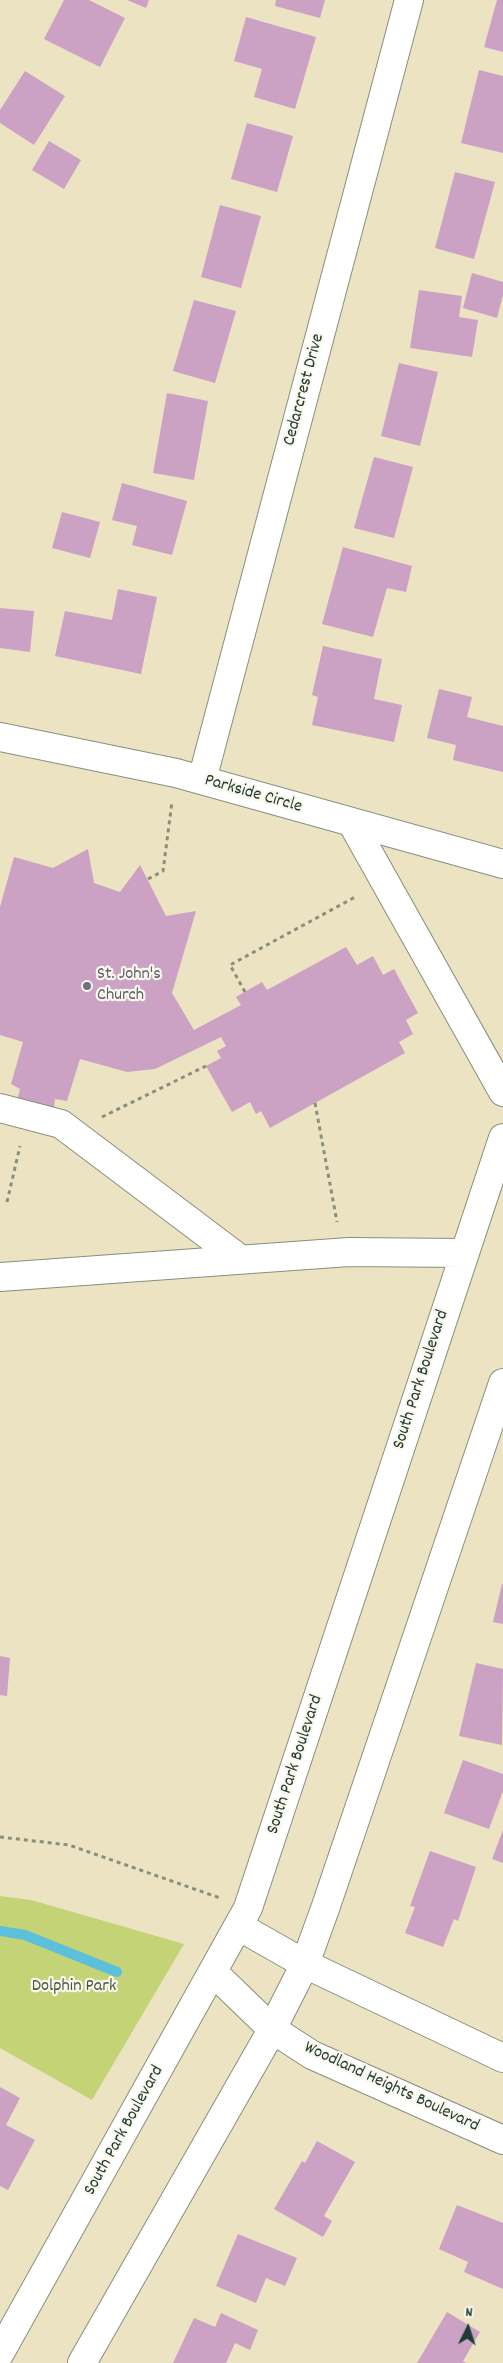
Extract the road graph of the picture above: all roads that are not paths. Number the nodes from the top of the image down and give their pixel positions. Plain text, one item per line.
1 (409, 0) edge
2 (0, 737) edge
3 (189, 776) junction
4 (352, 823) junction
5 (503, 864) edge
6 (503, 1092) edge
7 (0, 1108) edge
8 (503, 1138) edge
9 (464, 1254) junction
10 (240, 1259) junction
11 (0, 1277) edge
12 (503, 1383) edge
13 (244, 1917) junction
14 (305, 1964) junction
15 (214, 1973) junction
16 (272, 2029) junction
17 (503, 2058) edge
18 (503, 2140) edge
19 (0, 2353) edge
20 (82, 2363) edge

1 - 3 street, Cedarcrest Drive
2 - 3 street, Parkside Circle
3 - 4 street, Parkside Circle
4 - 5 street, Parkside Circle
4 - 6 street
7 - 10 street
8 - 9 street, South Park Boulevard
9 - 10 street
9 - 13 street, South Park Boulevard
10 - 11 street
12 - 14 street
13 - 14 street
13 - 15 street, South Park Boulevard
14 - 16 street
14 - 17 street
15 - 16 street, Woodland Heights Boulevard
15 - 19 street, South Park Boulevard
16 - 18 street, Woodland Heights Boulevard
16 - 20 street

